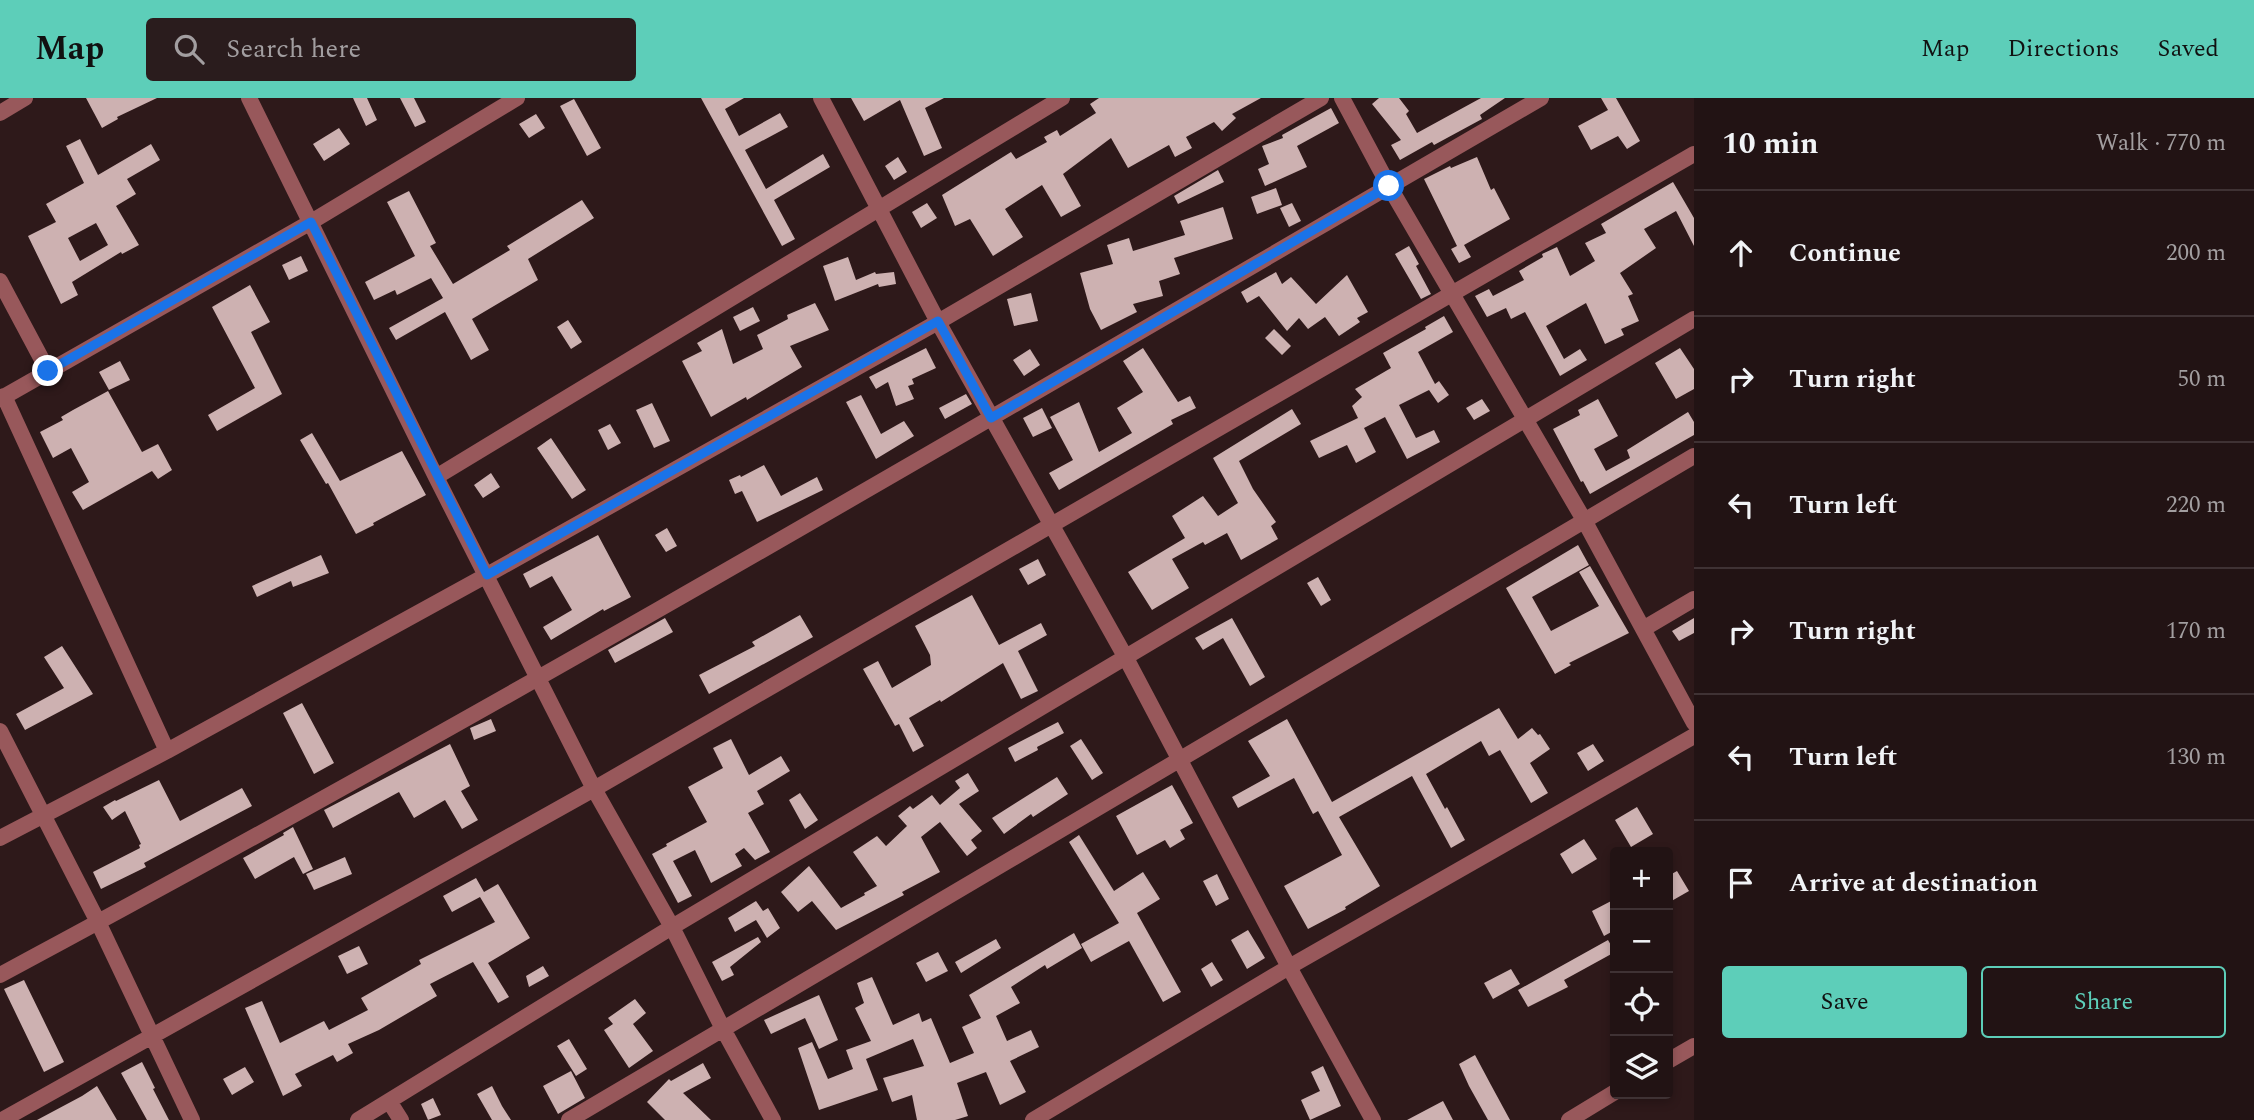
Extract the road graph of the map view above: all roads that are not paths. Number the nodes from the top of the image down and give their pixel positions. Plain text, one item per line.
1 (25, 98) edge
2 (249, 98) edge
3 (517, 98) edge
4 (821, 98) edge
5 (1062, 98) edge
6 (1321, 98) edge
7 (1342, 98) edge
8 (1541, 98) edge
9 (0, 113) edge
10 (1694, 154) edge
11 (1389, 186) junction
12 (880, 210) junction
13 (311, 222) junction
14 (0, 281) edge
15 (1451, 293) junction
16 (1694, 318) edge
17 (938, 321) junction
18 (48, 371) junction
19 (2, 398) edge
20 (991, 418) junction
21 (1525, 418) junction
22 (1694, 456) edge
23 (436, 477) junction
24 (1584, 520) junction
25 (1051, 526) junction
26 (487, 575) junction
27 (1694, 599) edge
28 (1643, 629) junction
29 (1126, 659) junction
30 (538, 677) junction
31 (1694, 723) edge
32 (0, 731) edge
33 (1694, 736) edge
34 (167, 751) junction
35 (1179, 758) junction
36 (594, 789) junction
37 (43, 813) junction
38 (0, 838) edge
39 (98, 922) junction
40 (672, 927) junction
41 (1289, 967) junction
42 (0, 975) edge
43 (723, 1029) junction
44 (151, 1037) junction
45 (1694, 1046) edge
46 (1673, 1058) edge
47 (1610, 1095) edge
48 (389, 1101) junction
49 (2, 1120) edge
50 (192, 1120) edge
51 (358, 1120) edge
52 (401, 1120) edge
53 (569, 1120) edge
54 (773, 1120) edge
55 (1033, 1120) edge
56 (1373, 1120) edge
57 (1569, 1120) edge

1 - 9 street
2 - 13 street
3 - 13 street
4 - 12 street
5 - 12 street
6 - 17 street
7 - 11 street
8 - 11 street
10 - 15 street
11 - 15 street
11 - 20 street
12 - 17 street
12 - 23 street
13 - 18 street
13 - 23 street
14 - 18 street
15 - 21 street
15 - 25 street
16 - 21 street
17 - 20 street
17 - 26 street
18 - 19 street
19 - 34 street
20 - 25 street
20 - 30 street
21 - 24 street
21 - 29 street
22 - 24 street
23 - 26 street
24 - 28 street
24 - 35 street
25 - 29 street
25 - 36 street
26 - 30 street
26 - 34 street
27 - 28 street
28 - 31 street
29 - 35 street
29 - 40 street
30 - 36 street
30 - 39 street
32 - 37 street
33 - 41 street
34 - 37 street
35 - 41 street
35 - 43 street
36 - 40 street
36 - 44 street
37 - 38 street
37 - 39 street
39 - 42 street
39 - 44 street
40 - 43 street
40 - 48 street
41 - 55 street
41 - 56 street
43 - 53 street
43 - 54 street
44 - 49 street
44 - 50 street
45 - 46 street
47 - 57 street
48 - 51 street
48 - 52 street

